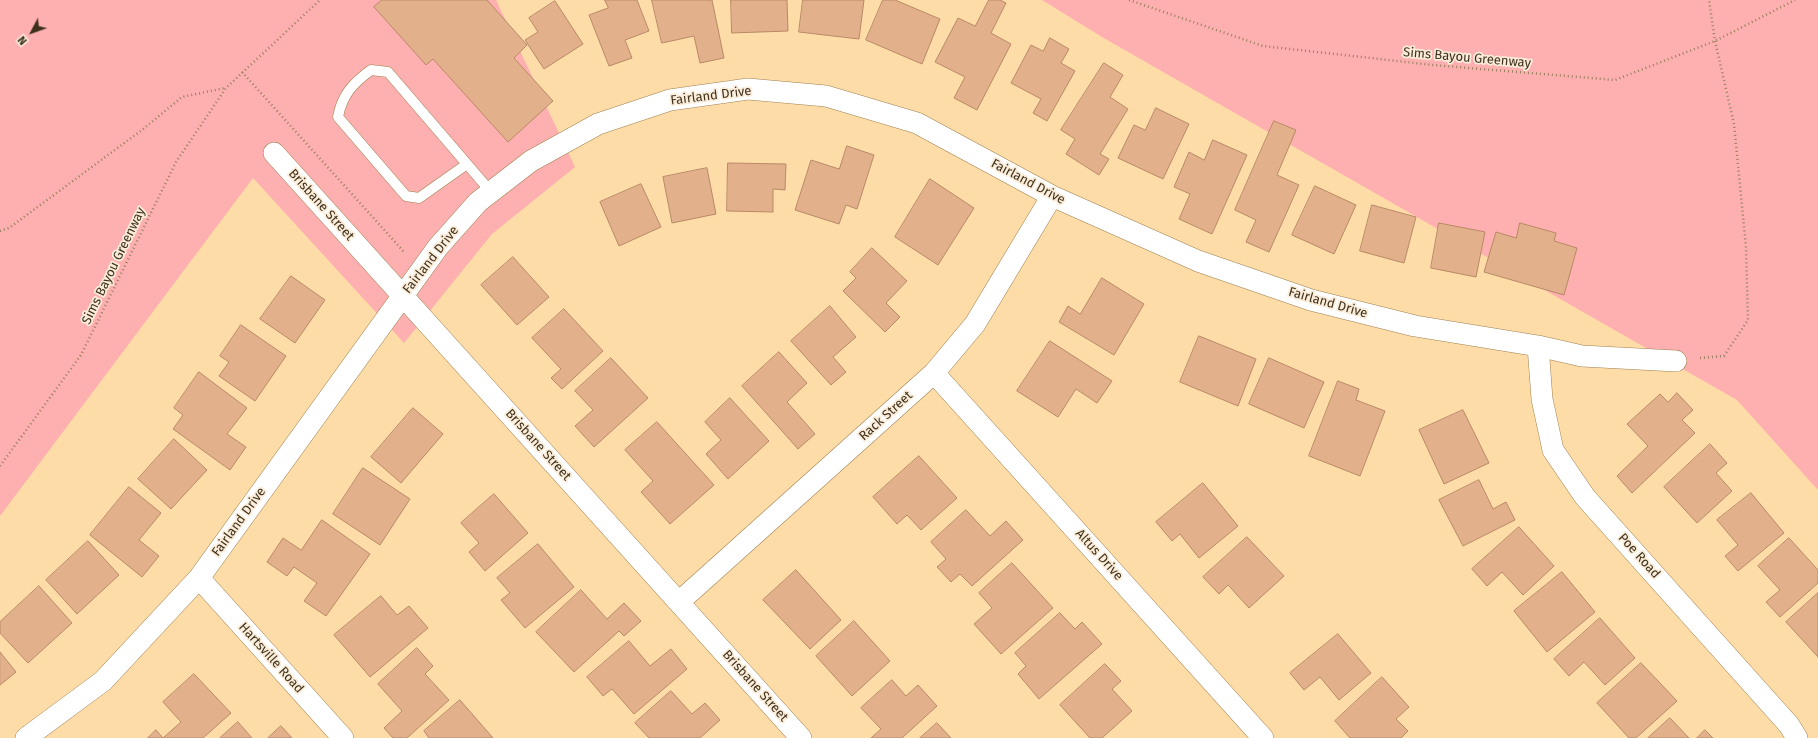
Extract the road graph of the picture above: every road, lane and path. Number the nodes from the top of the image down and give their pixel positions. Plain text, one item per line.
1 (320, 0) edge
2 (1129, 0) edge
3 (1708, 0) edge
4 (1795, 0) edge
5 (1715, 41) junction
6 (242, 72) junction
7 (226, 88) junction
8 (274, 153) dead end
9 (467, 164) junction
10 (491, 192) junction
11 (1052, 196) junction
12 (0, 231) edge
13 (408, 256) dead end
14 (403, 296) junction
15 (1538, 346) junction
16 (1676, 361) joint
17 (934, 373) junction
18 (0, 466) edge
19 (199, 578) junction
20 (679, 602) junction
21 (26, 738) edge
22 (343, 738) edge
23 (801, 738) edge
24 (1263, 738) edge
25 (1797, 738) edge

1 - 6 path, Sims Bayou Greenway
2 - 5 path, Sims Bayou Greenway
3 - 5 path
4 - 5 path, Sims Bayou Greenway
5 - 16 path
6 - 7 path, Sims Bayou Greenway
6 - 13 path
7 - 12 path
7 - 18 path, Sims Bayou Greenway
8 - 14 street, Brisbane Street
9 - 9 lane
9 - 10 lane
10 - 11 street, Fairland Drive
10 - 14 street, Fairland Drive
11 - 15 street, Fairland Drive
11 - 17 street, Rack Street
14 - 19 street, Fairland Drive
14 - 20 street, Brisbane Street
15 - 16 street, Fairland Drive
15 - 25 street, Poe Road
17 - 20 street, Rack Street
17 - 24 street, Altus Drive
19 - 21 street, Fairland Drive
19 - 22 street, Hartsville Road
20 - 23 street, Brisbane Street

